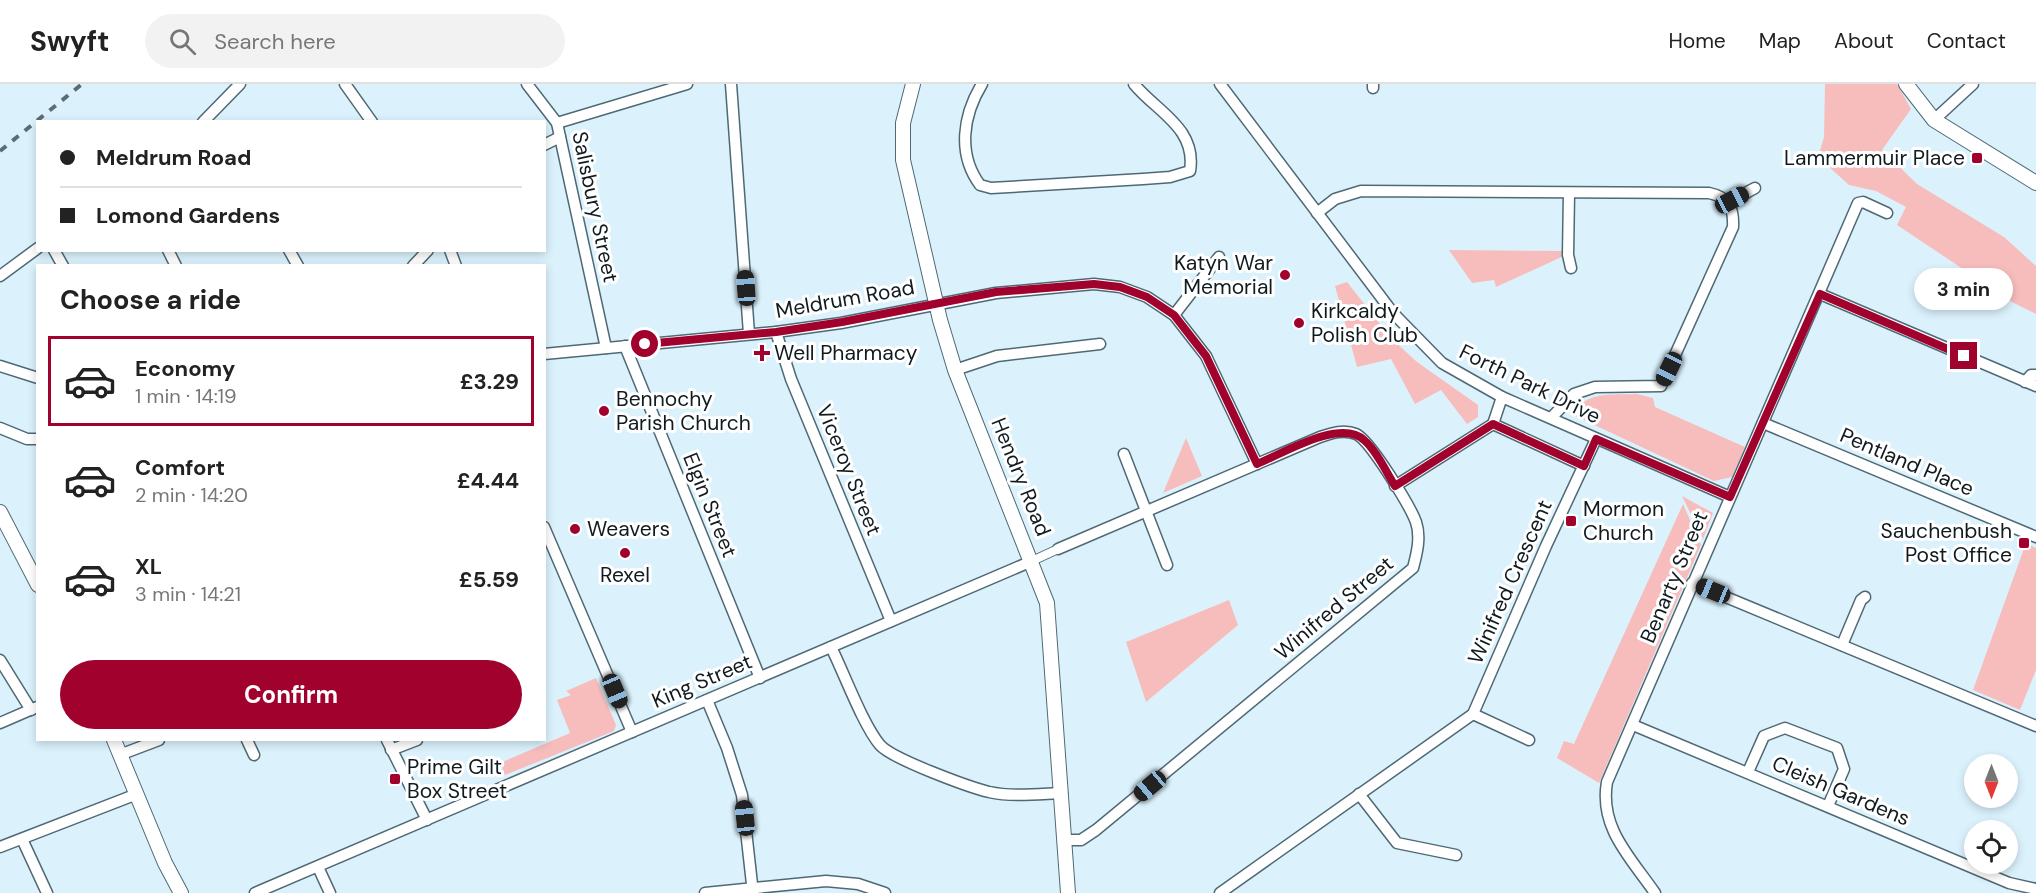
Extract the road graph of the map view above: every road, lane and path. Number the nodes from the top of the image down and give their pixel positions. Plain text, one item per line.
1 (240, 84) edge
2 (345, 84) edge
3 (527, 84) edge
4 (687, 84) edge
5 (730, 84) edge
6 (913, 84) edge
7 (982, 84) edge
8 (1134, 84) edge
9 (1220, 84) edge
10 (1906, 84) edge
11 (1973, 84) edge
12 (208, 120) edge
13 (371, 120) edge
14 (556, 120) junction
15 (1934, 120) junction
16 (560, 137) junction
17 (546, 144) edge
18 (2036, 183) edge
19 (1755, 188) dead end
20 (1569, 193) junction
21 (1729, 202) junction
22 (1317, 213) junction
23 (1887, 213) dead end
24 (36, 249) edge
25 (426, 252) edge
26 (1219, 256) dead end
27 (414, 264) edge
28 (1571, 268) dead end
29 (0, 276) edge
30 (1820, 294) junction
31 (936, 303) junction
32 (1174, 315) junction
33 (776, 332) junction
34 (749, 334) junction
35 (1100, 344) dead end
36 (625, 346) junction
37 (606, 348) junction
38 (546, 354) edge
39 (0, 366) edge
40 (955, 370) junction
41 (2036, 375) edge
42 (36, 377) edge
43 (2031, 384) edge
44 (1502, 397) junction
45 (1551, 418) junction
46 (1763, 423) junction
47 (1493, 424) junction
48 (0, 428) edge
49 (36, 439) edge
50 (1596, 439) junction
51 (1124, 454) dead end
52 (1257, 464) junction
53 (1584, 466) junction
54 (1395, 486) junction
55 (1730, 497) junction
56 (1145, 511) junction
57 (0, 512) edge
58 (546, 532) edge
59 (2036, 537) edge
60 (1058, 549) joint
61 (1032, 561) junction
62 (1167, 565) dead end
63 (36, 581) edge
64 (1692, 583) junction
65 (1865, 597) dead end
66 (891, 621) junction
67 (1842, 645) junction
68 (831, 647) junction
69 (0, 660) edge
70 (760, 678) junction
71 (707, 700) junction
72 (34, 709) edge
73 (1473, 714) junction
74 (0, 723) edge
75 (1633, 725) junction
76 (2036, 726) edge
77 (632, 732) junction
78 (115, 741) edge
79 (156, 741) edge
80 (247, 741) edge
81 (411, 741) edge
82 (1529, 741) dead end
83 (389, 745) edge
84 (122, 754) junction
85 (254, 755) dead end
86 (1748, 772) junction
87 (1062, 792) junction
88 (137, 794) junction
89 (1359, 794) junction
90 (1828, 806) junction
91 (427, 820) junction
92 (22, 839) junction
93 (1065, 840) junction
94 (0, 847) edge
95 (1456, 855) dead end
96 (318, 867) junction
97 (2036, 889) edge
98 (753, 890) edge
99 (47, 893) edge
100 (181, 893) edge
101 (255, 893) edge
102 (330, 893) edge
103 (705, 893) edge
104 (885, 893) edge
105 (1068, 893) edge
106 (1220, 893) edge
107 (1655, 893) edge

1 - 12 street
2 - 13 street
3 - 14 street, Salisbury Street
4 - 14 street
5 - 34 street
6 - 31 street, Hendry Road
7 - 8 street
9 - 22 street, Forth Park Drive
10 - 15 street
11 - 15 street
14 - 16 street, Salisbury Street
15 - 18 street
16 - 17 street
16 - 37 street, Salisbury Street
19 - 21 street
20 - 21 street
20 - 22 street
20 - 28 street
21 - 45 street
22 - 44 street, Forth Park Drive
23 - 30 street, Benarty Street
24 - 29 street
25 - 27 street
26 - 32 street
30 - 43 street
30 - 46 street, Benarty Street
31 - 32 street, Meldrum Road
31 - 33 street, Meldrum Road
31 - 40 street, Hendry Road
32 - 52 street, Meldrum Road
33 - 34 street, Meldrum Road
33 - 66 street, Viceroy Street
34 - 36 street, Meldrum Road
35 - 40 street
36 - 37 street, Meldrum Road
36 - 70 street, Elgin Street
37 - 38 street, Meldrum Road
39 - 42 street
40 - 61 street, Hendry Road
41 - 43 street
44 - 45 street, Forth Park Drive
44 - 47 street
45 - 50 street, Forth Park Drive
46 - 55 street, Benarty Street
46 - 59 street, Pentland Place
47 - 53 street
47 - 54 street
48 - 49 street
50 - 53 street, Winifred Crescent
50 - 55 street, Forth Park Drive
51 - 56 street
52 - 54 street, Winifred Street
52 - 56 street, Winifred Street
53 - 73 street, Winifred Crescent
54 - 93 street, Winifred Street
55 - 64 street, Benarty Street
56 - 60 street, Winifred Street
56 - 62 street
57 - 63 street
58 - 77 street
60 - 61 street
61 - 66 street, King Street
61 - 87 street, Hendry Road
64 - 67 street
64 - 75 street, Benarty Street
65 - 67 street
66 - 68 street, King Street
67 - 76 street
68 - 70 street, King Street
68 - 87 street
69 - 72 street
70 - 71 street, King Street
71 - 77 street, King Street
71 - 98 street
72 - 74 street
73 - 82 street
73 - 89 street
75 - 86 street, Cleish Gardens
75 - 107 street, Benarty Street
77 - 91 street, King Street
78 - 84 street
79 - 84 street
80 - 85 street
81 - 83 street
83 - 91 street
84 - 88 street
86 - 90 street, Cleish Gardens
86 - 90 street
87 - 93 street, Hendry Road
88 - 92 street
88 - 100 street
89 - 95 street
89 - 106 street
90 - 97 street, Cleish Gardens
91 - 96 street, King Street
92 - 94 street
92 - 99 street
93 - 105 street, Hendry Road
96 - 101 street, King Street
96 - 102 street
98 - 103 street
98 - 104 street

